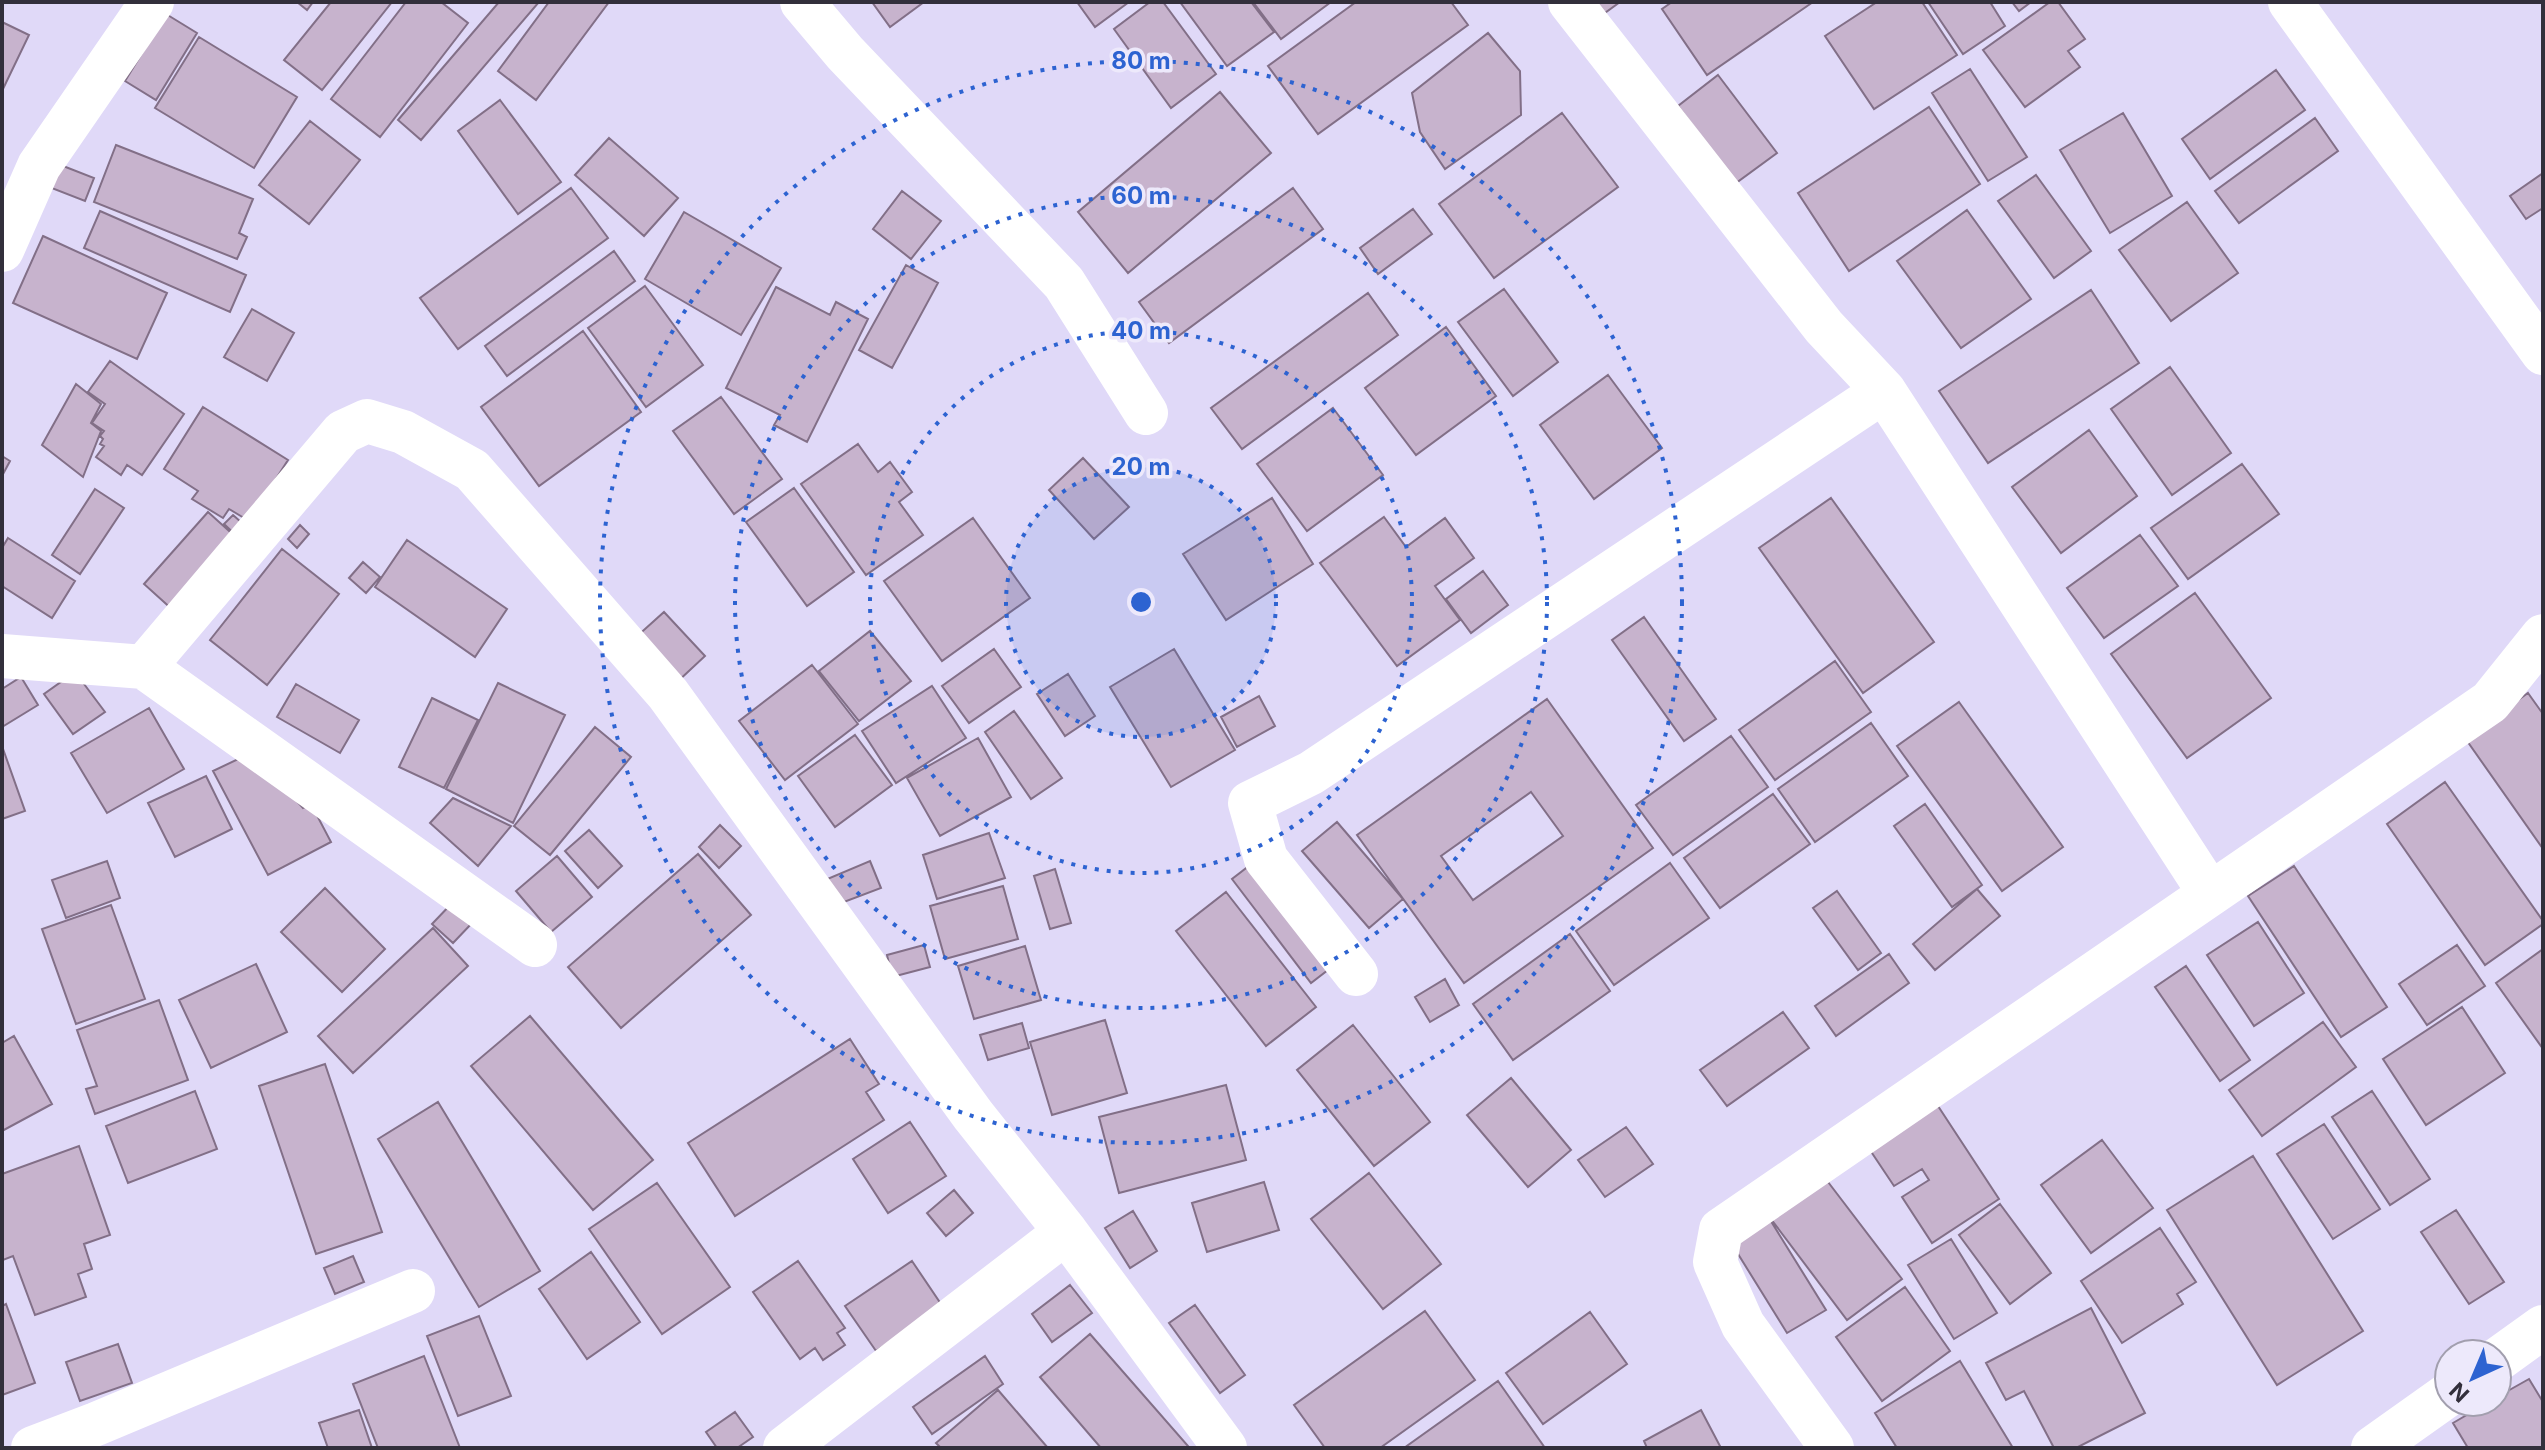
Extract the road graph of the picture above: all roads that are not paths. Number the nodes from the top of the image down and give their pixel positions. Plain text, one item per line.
1 (152, 2) edge
2 (802, 2) edge
3 (1570, 2) edge
4 (2290, 2) edge
5 (2, 250) edge
6 (2543, 353) edge
7 (1884, 391) junction
8 (1146, 413) dead end
9 (2543, 636) edge
10 (2, 656) edge
11 (144, 667) junction
12 (2209, 892) junction
13 (535, 945) dead end
14 (1356, 974) dead end
15 (1066, 1232) junction
16 (413, 1291) dead end
17 (2543, 1327) edge
18 (2513, 1349) edge
19 (2433, 1405) edge
20 (33, 1448) edge
21 (785, 1448) edge
22 (1225, 1448) edge
23 (1832, 1448) edge
24 (2373, 1448) edge

1 - 5 street
2 - 8 street
3 - 7 street
4 - 6 street
7 - 12 street
7 - 14 street
9 - 12 street
10 - 11 street
11 - 13 street
11 - 15 street
12 - 23 street
15 - 21 street
15 - 22 street
16 - 20 street
17 - 18 street
19 - 24 street

